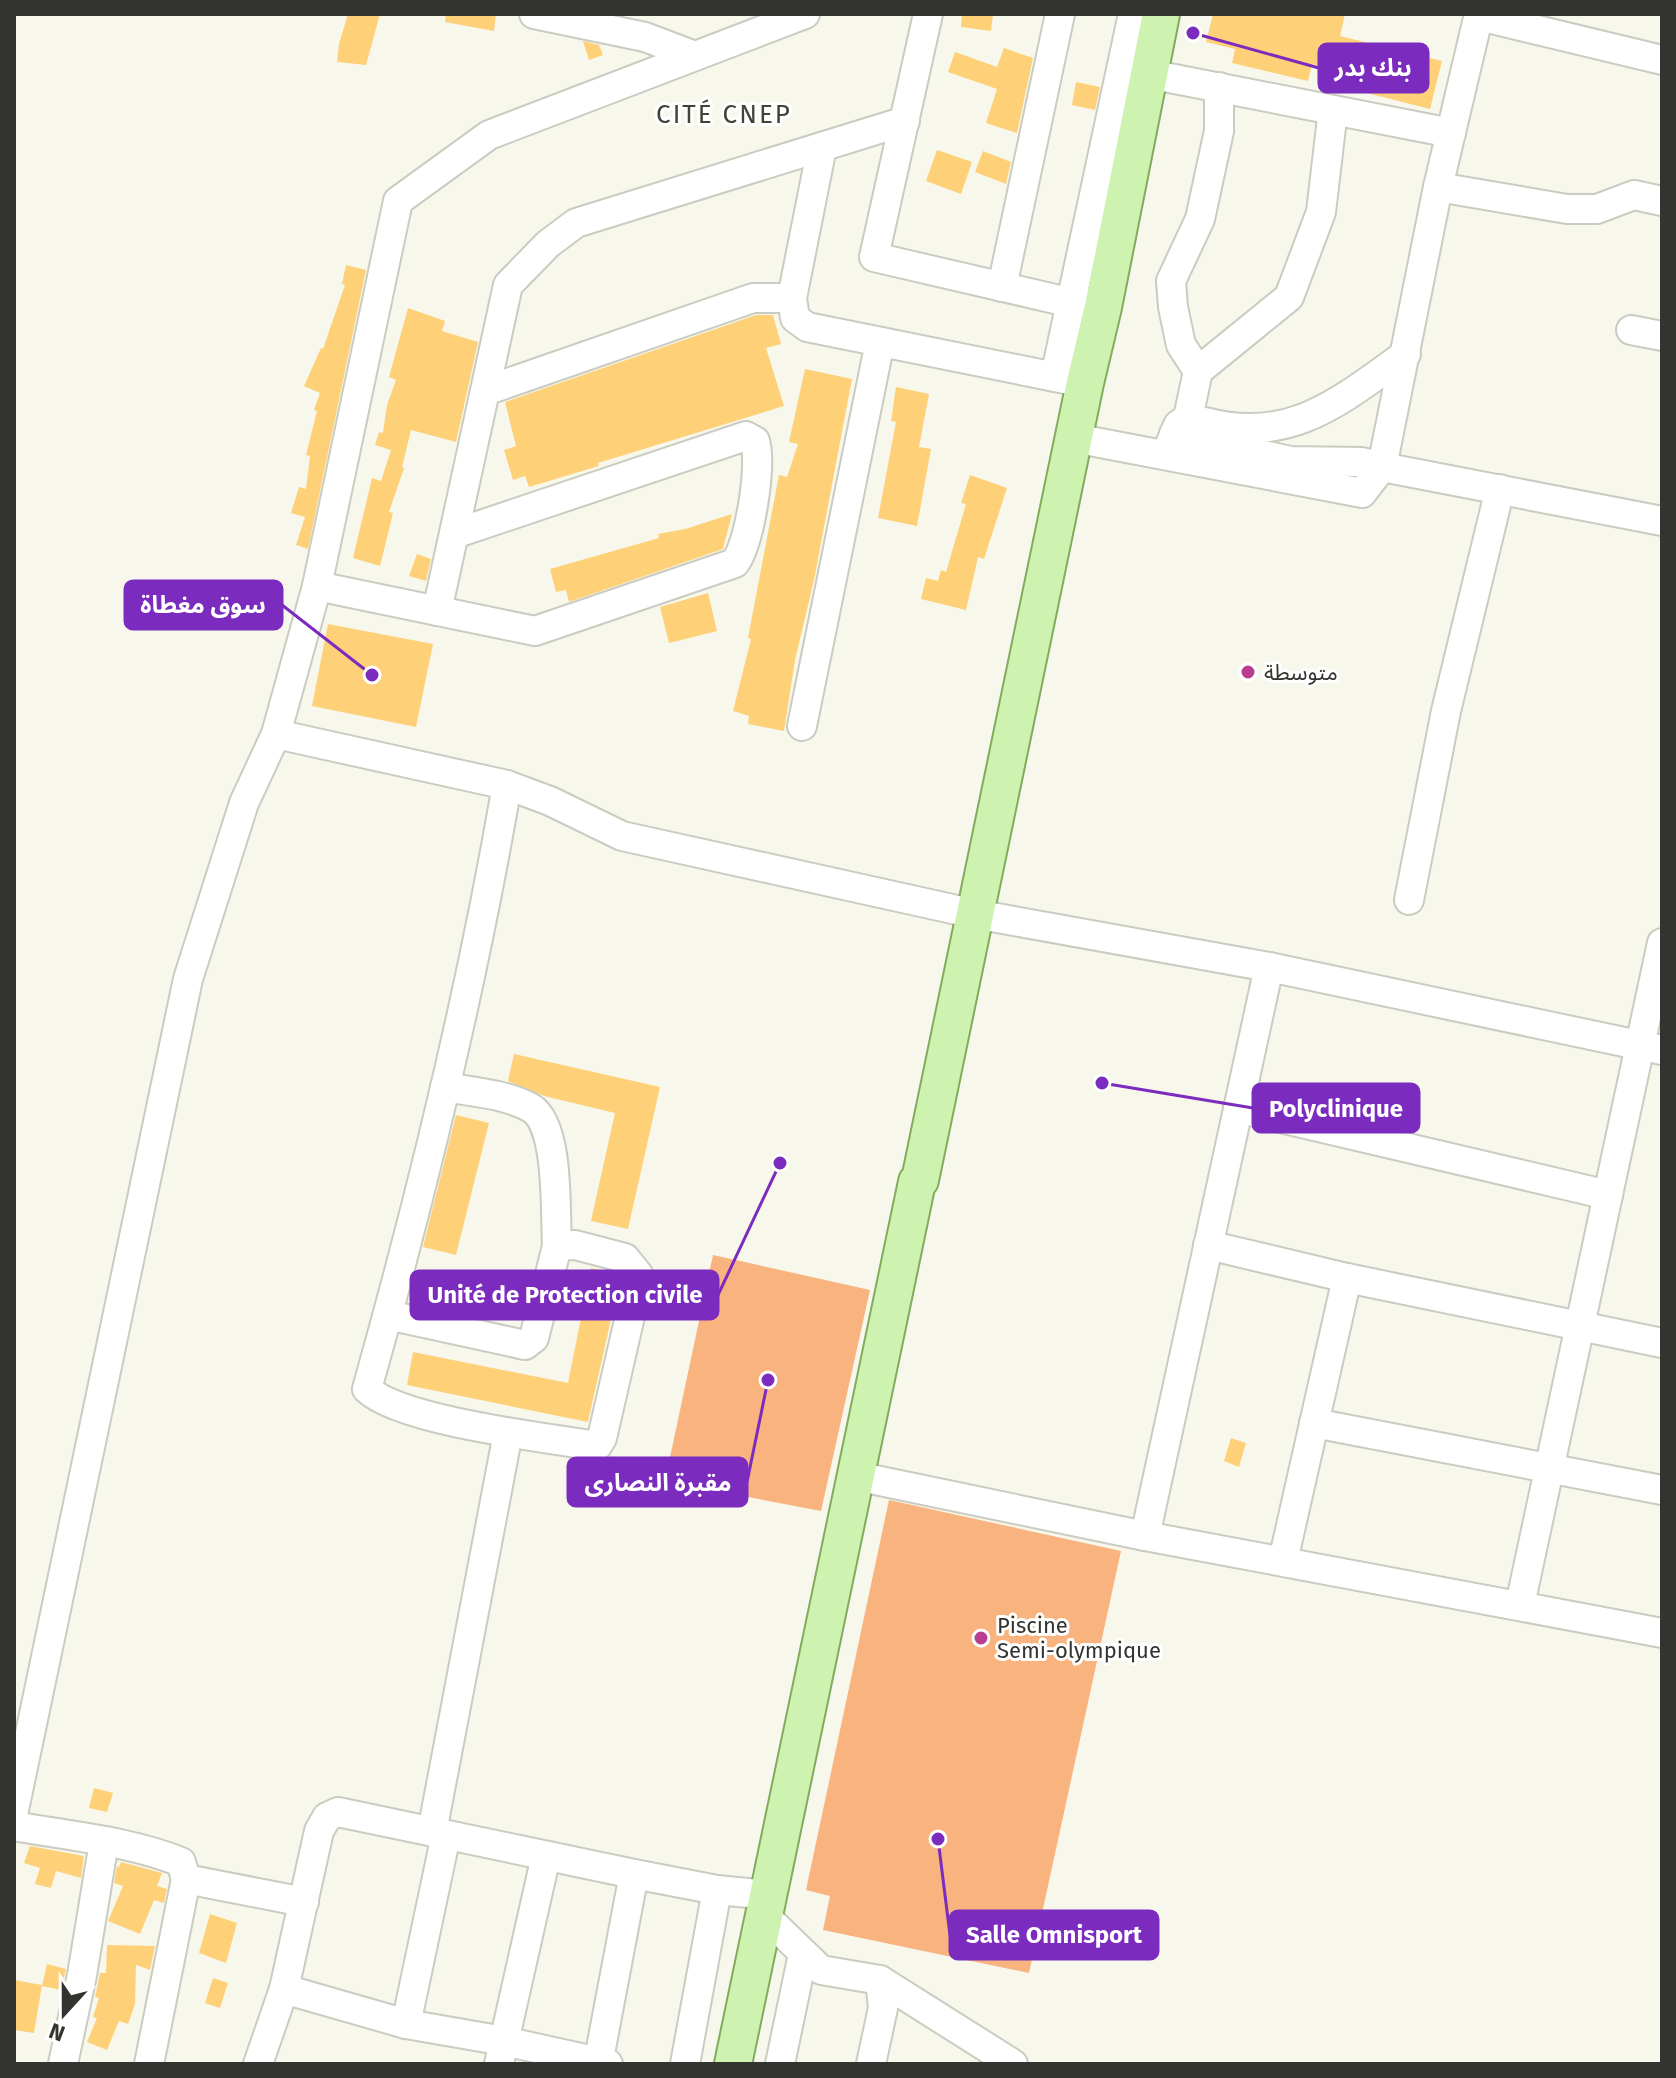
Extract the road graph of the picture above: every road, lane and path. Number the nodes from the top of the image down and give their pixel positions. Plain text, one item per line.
1 (534, 14) edge
2 (805, 14) edge
3 (928, 14) edge
4 (1060, 14) edge
5 (1133, 14) edge
6 (1161, 14) edge
7 (1479, 15) edge
8 (695, 56) junction
9 (1662, 60) edge
10 (1149, 74) junction
11 (1219, 87) junction
12 (1333, 110) junction
13 (905, 121) junction
14 (1451, 133) junction
15 (822, 147) junction
16 (1438, 187) junction
17 (1662, 201) edge
18 (1002, 287) junction
19 (792, 298) junction
20 (1088, 305) junction
21 (1631, 330) dead end
22 (1662, 336) edge
23 (880, 342) junction
24 (1406, 354) junction
25 (1198, 371) junction
26 (1070, 380) junction
27 (485, 391) junction
28 (1176, 436) junction
29 (1074, 438) junction
30 (1382, 467) junction
31 (1500, 489) junction
32 (1662, 521) edge
33 (454, 534) junction
34 (317, 586) junction
35 (437, 611) junction
36 (802, 726) dead end
37 (276, 734) junction
38 (507, 785) junction
39 (1409, 900) dead end
40 (975, 914) junction
41 (1662, 943) edge
42 (1269, 967) junction
43 (1651, 1048) edge
44 (445, 1087) junction
45 (1238, 1108) junction
46 (1608, 1195) junction
47 (1208, 1245) junction
48 (557, 1246) junction
49 (1347, 1278) junction
50 (388, 1315) junction
51 (1580, 1327) junction
52 (1662, 1343) edge
53 (1314, 1423) junction
54 (508, 1433) junction
55 (1549, 1468) junction
56 (856, 1476) junction
57 (1662, 1490) edge
58 (1145, 1536) junction
59 (1283, 1561) junction
60 (1520, 1605) junction
61 (1662, 1633) edge
62 (14, 1810) edge
63 (14, 1826) edge
64 (439, 1833) junction
65 (104, 1842) junction
66 (546, 1856) junction
67 (634, 1874) junction
68 (186, 1879) junction
69 (717, 1890) junction
70 (304, 1902) junction
71 (767, 1905) junction
72 (803, 1954) junction
73 (880, 1980) junction
74 (284, 1989) junction
75 (406, 2024) junction
76 (502, 2052) edge
77 (601, 2063) edge
78 (63, 2064) edge
79 (149, 2064) edge
80 (258, 2064) edge
81 (685, 2064) edge
82 (733, 2064) edge
83 (780, 2064) edge
84 (871, 2064) edge
85 (1013, 2064) edge

1 - 8 street
2 - 8 street
3 - 13 street
4 - 18 street
5 - 20 street
6 - 10 main road
7 - 9 street
7 - 14 street
8 - 34 street
10 - 11 street
10 - 20 main road
11 - 12 street
11 - 25 street
12 - 14 street
12 - 25 street
13 - 15 street
13 - 18 street
14 - 16 street
15 - 19 street
15 - 27 street
16 - 17 street
16 - 24 street
18 - 20 street
19 - 23 street
19 - 27 street
20 - 26 main road
21 - 22 street
23 - 26 street
23 - 36 street
24 - 28 street
24 - 30 street
25 - 28 street
26 - 29 main road
27 - 33 street
28 - 29 street
28 - 30 street
29 - 40 main road
30 - 31 street
31 - 32 street
31 - 39 street
33 - 35 street
33 - 35 street
34 - 35 street
34 - 37 street
37 - 38 street
37 - 62 street
38 - 40 street
38 - 44 street
40 - 42 street
40 - 56 main road
41 - 43 street
42 - 43 street
42 - 45 street
43 - 46 street
44 - 48 street
44 - 50 street
45 - 46 street
45 - 47 street
46 - 51 street
47 - 49 street
47 - 58 street
48 - 50 street
48 - 54 street
49 - 51 street
49 - 53 street
50 - 54 street
51 - 52 street
51 - 55 street
53 - 55 street
53 - 59 street
54 - 64 street
55 - 57 street
55 - 60 street
56 - 58 street
56 - 71 main road
58 - 59 street
59 - 60 street
60 - 61 street
63 - 65 street
64 - 66 street
64 - 70 street
64 - 75 street
65 - 68 street
65 - 78 street
66 - 67 street
66 - 76 street
67 - 69 street
67 - 77 street
68 - 70 street
68 - 79 street
69 - 71 street
69 - 81 street
70 - 74 street
71 - 72 street
71 - 82 main road
72 - 73 street
72 - 83 street
73 - 84 street
73 - 85 street
74 - 75 street
74 - 80 street
75 - 76 street
76 - 77 street

